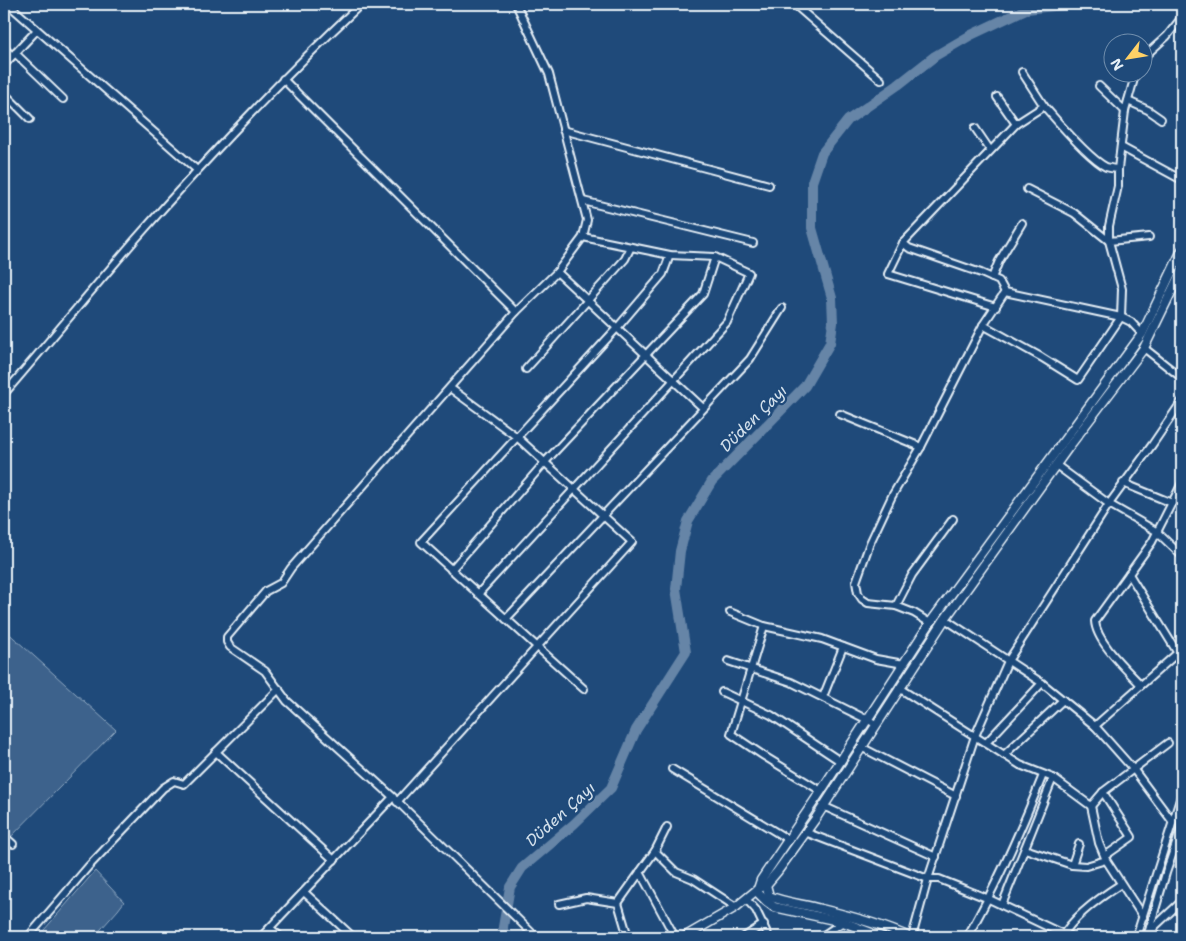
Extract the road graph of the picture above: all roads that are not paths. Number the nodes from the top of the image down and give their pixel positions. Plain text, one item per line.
1 (8, 4) edge
2 (361, 4) edge
3 (516, 4) edge
4 (794, 4) edge
5 (1182, 18) edge
6 (38, 30) junction
7 (4, 48) edge
8 (1154, 48) edge
9 (13, 55) junction
10 (4, 65) edge
11 (1022, 72) dead end
12 (283, 79) junction
13 (881, 80) dead end
14 (1133, 82) edge
15 (1099, 86) dead end
16 (4, 93) edge
17 (998, 97) dead end
18 (63, 99) dead end
19 (1128, 102) junction
20 (1044, 106) junction
21 (1125, 111) junction
22 (30, 119) dead end
23 (1161, 119) dead end
24 (1016, 124) junction
25 (975, 128) dead end
26 (563, 130) junction
27 (1121, 147) junction
28 (990, 150) junction
29 (1118, 169) junction
30 (197, 170) junction
31 (1182, 180) edge
32 (769, 185) dead end
33 (1027, 189) dead end
34 (582, 201) junction
35 (1022, 222) dead end
36 (583, 237) junction
37 (1148, 237) dead end
38 (1109, 241) junction
39 (903, 242) junction
40 (753, 243) dead end
41 (631, 247) junction
42 (1182, 250) edge
43 (670, 254) junction
44 (715, 257) junction
45 (1182, 270) edge
46 (557, 272) junction
47 (992, 278) junction
48 (1005, 292) junction
49 (588, 300) junction
50 (996, 306) junction
51 (782, 308) dead end
52 (516, 312) junction
53 (1121, 317) junction
54 (983, 325) junction
55 (617, 328) junction
56 (1142, 334) junction
57 (1150, 338) junction
58 (1144, 348) junction
59 (646, 354) junction
60 (526, 369) dead end
61 (1182, 378) edge
62 (674, 381) junction
63 (450, 388) junction
64 (4, 394) edge
65 (1182, 401) edge
66 (704, 408) junction
67 (840, 414) dead end
68 (518, 437) junction
69 (921, 447) junction
70 (545, 462) junction
71 (1056, 465) junction
72 (1123, 483) junction
73 (1182, 485) edge
74 (575, 489) junction
75 (1172, 503) junction
76 (1109, 504) junction
77 (603, 515) junction
78 (953, 519) dead end
79 (1156, 531) junction
80 (1181, 555) edge
81 (1182, 565) edge
82 (451, 570) junction
83 (1129, 574) junction
84 (478, 594) junction
85 (896, 606) junction
86 (730, 612) dead end
87 (506, 619) junction
88 (945, 619) junction
89 (930, 623) junction
90 (764, 626) junction
91 (537, 647) junction
92 (843, 647) junction
93 (1180, 651) edge
94 (1182, 660) edge
95 (728, 661) dead end
96 (1008, 661) junction
97 (904, 664) junction
98 (752, 669) junction
99 (1042, 683) junction
100 (1141, 685) junction
101 (899, 688) junction
102 (584, 689) dead end
103 (279, 690) junction
104 (722, 692) dead end
105 (823, 697) junction
106 (1063, 700) junction
107 (743, 701) junction
108 (867, 719) junction
109 (876, 724) junction
110 (1094, 726) junction
111 (975, 736) junction
112 (986, 743) junction
113 (1168, 743) dead end
114 (861, 748) junction
115 (216, 752) junction
116 (1004, 755) junction
117 (840, 761) junction
118 (672, 769) dead end
119 (1134, 770) junction
120 (1043, 774) junction
121 (1053, 778) junction
122 (821, 791) junction
123 (1103, 792) junction
124 (1182, 793) edge
125 (956, 796) junction
126 (395, 800) junction
127 (823, 806) junction
128 (1091, 806) junction
129 (1172, 821) junction
130 (666, 827) dead end
131 (1182, 830) edge
132 (805, 832) junction
133 (4, 836) edge
134 (788, 840) junction
135 (12, 844) dead end
136 (1079, 844) dead end
137 (1025, 849) junction
138 (655, 851) junction
139 (936, 857) junction
140 (1105, 858) junction
141 (334, 860) junction
142 (1072, 865) junction
143 (640, 872) junction
144 (928, 879) junction
145 (1121, 884) junction
146 (759, 889) junction
147 (304, 892) junction
148 (746, 899) junction
149 (767, 899) junction
150 (989, 899) junction
151 (1182, 901) edge
152 (618, 902) junction
153 (559, 904) dead end
154 (1002, 905) junction
155 (736, 907) junction
156 (756, 910) junction
157 (1143, 917) junction
158 (843, 922) junction
159 (764, 924) junction
160 (873, 924) junction
161 (270, 928) junction
162 (1151, 928) junction
163 (873, 933) junction
164 (1065, 936) edge
165 (28, 937) edge
166 (262, 937) edge
167 (281, 937) edge
168 (353, 937) edge
169 (536, 937) edge
170 (628, 937) edge
171 (675, 937) edge
172 (684, 937) edge
173 (744, 937) edge
174 (769, 937) edge
175 (821, 937) edge
176 (882, 937) edge
177 (909, 937) edge
178 (912, 937) edge
179 (967, 937) edge
180 (1136, 937) edge
181 (1146, 937) edge
182 (1158, 937) edge

1 - 6 street
2 - 12 street
3 - 26 street
4 - 13 street
5 - 8 street
6 - 9 street
6 - 30 street
7 - 9 street
9 - 10 street
9 - 18 street
11 - 20 street
12 - 30 street
12 - 52 street
14 - 19 street
15 - 21 street
16 - 22 street
17 - 24 street
19 - 21 street
19 - 23 street
20 - 24 street
20 - 29 street
21 - 27 street
24 - 28 street
25 - 28 street
26 - 32 street
26 - 34 street
27 - 29 street
27 - 31 street
28 - 39 street
29 - 38 street
30 - 64 street
33 - 38 street
34 - 36 street
34 - 40 street
35 - 47 street
36 - 41 street
36 - 46 street
37 - 38 street
38 - 53 street
39 - 47 street
39 - 50 street
41 - 43 street
41 - 49 street
42 - 56 main road
43 - 44 street
43 - 55 street
44 - 59 street
44 - 62 street
45 - 57 main road
46 - 49 street
46 - 52 street
47 - 48 street
48 - 50 street
48 - 53 street
49 - 55 street
49 - 60 street
50 - 54 street
51 - 66 street
52 - 63 street
53 - 54 street
53 - 56 street
54 - 69 street
55 - 59 street
55 - 68 street
56 - 57 main road
56 - 89 main road
57 - 58 main road
58 - 61 street
58 - 71 main road
59 - 62 street
59 - 70 street
62 - 66 street
62 - 74 street
63 - 68 street
63 - 103 street
65 - 72 street
66 - 77 street
67 - 69 street
68 - 70 street
68 - 82 street
69 - 85 street
70 - 74 street
70 - 82 street
71 - 76 street
71 - 88 main road
72 - 75 street
72 - 76 street
73 - 75 street
74 - 77 street
74 - 84 street
75 - 79 street
76 - 79 street
76 - 96 street
77 - 87 street
77 - 91 street
78 - 85 street
79 - 80 street
79 - 83 street
80 - 81 street
82 - 84 street
83 - 93 street
83 - 100 street
84 - 87 street
85 - 89 street
86 - 90 street
87 - 91 street
88 - 96 street
88 - 101 main road
89 - 97 main road
90 - 92 street
90 - 98 street
91 - 102 street
91 - 126 street
92 - 97 street
92 - 105 street
93 - 94 street
93 - 100 street
95 - 98 street
96 - 99 street
96 - 111 street
97 - 108 main road
98 - 105 street
98 - 107 street
99 - 106 street
99 - 112 street
100 - 110 street
101 - 109 main road
101 - 111 street
103 - 115 street
103 - 126 street
104 - 107 street
105 - 108 street
106 - 110 street
106 - 116 street
107 - 117 street
107 - 122 street
108 - 109 street
108 - 117 main road
109 - 114 main road
110 - 119 street
111 - 112 street
111 - 125 street
112 - 116 street
113 - 119 street
114 - 125 street
114 - 127 main road
115 - 141 street
115 - 165 street
116 - 120 street
117 - 122 main road
118 - 134 street
119 - 123 street
119 - 129 street
120 - 121 street
120 - 150 street
121 - 128 street
121 - 137 street
122 - 134 main road
123 - 128 street
123 - 140 street
124 - 129 street
125 - 139 street
126 - 141 street
126 - 169 street
127 - 132 main road
127 - 139 street
128 - 140 street
129 - 157 street
130 - 138 street
131 - 162 street
132 - 144 street
132 - 146 main road
133 - 135 street
134 - 146 main road
136 - 142 street
137 - 142 street
137 - 154 street
138 - 143 street
138 - 155 street
139 - 144 street
140 - 142 street
140 - 145 street
141 - 147 street
143 - 152 street
143 - 171 street
144 - 150 street
144 - 178 street
145 - 157 street
145 - 164 street
146 - 148 main road
146 - 149 main road
147 - 161 street
147 - 168 street
148 - 155 main road
148 - 156 street
149 - 156 street
149 - 158 main road
149 - 160 main road
150 - 154 street
150 - 179 street
151 - 162 street
152 - 153 street
152 - 170 street
154 - 164 street
155 - 172 main road
156 - 159 street
157 - 180 street
158 - 163 main road
158 - 175 street
159 - 173 street
159 - 174 street
160 - 163 street
160 - 177 main road
161 - 166 street
161 - 167 street
162 - 181 street
162 - 182 street
163 - 176 main road

